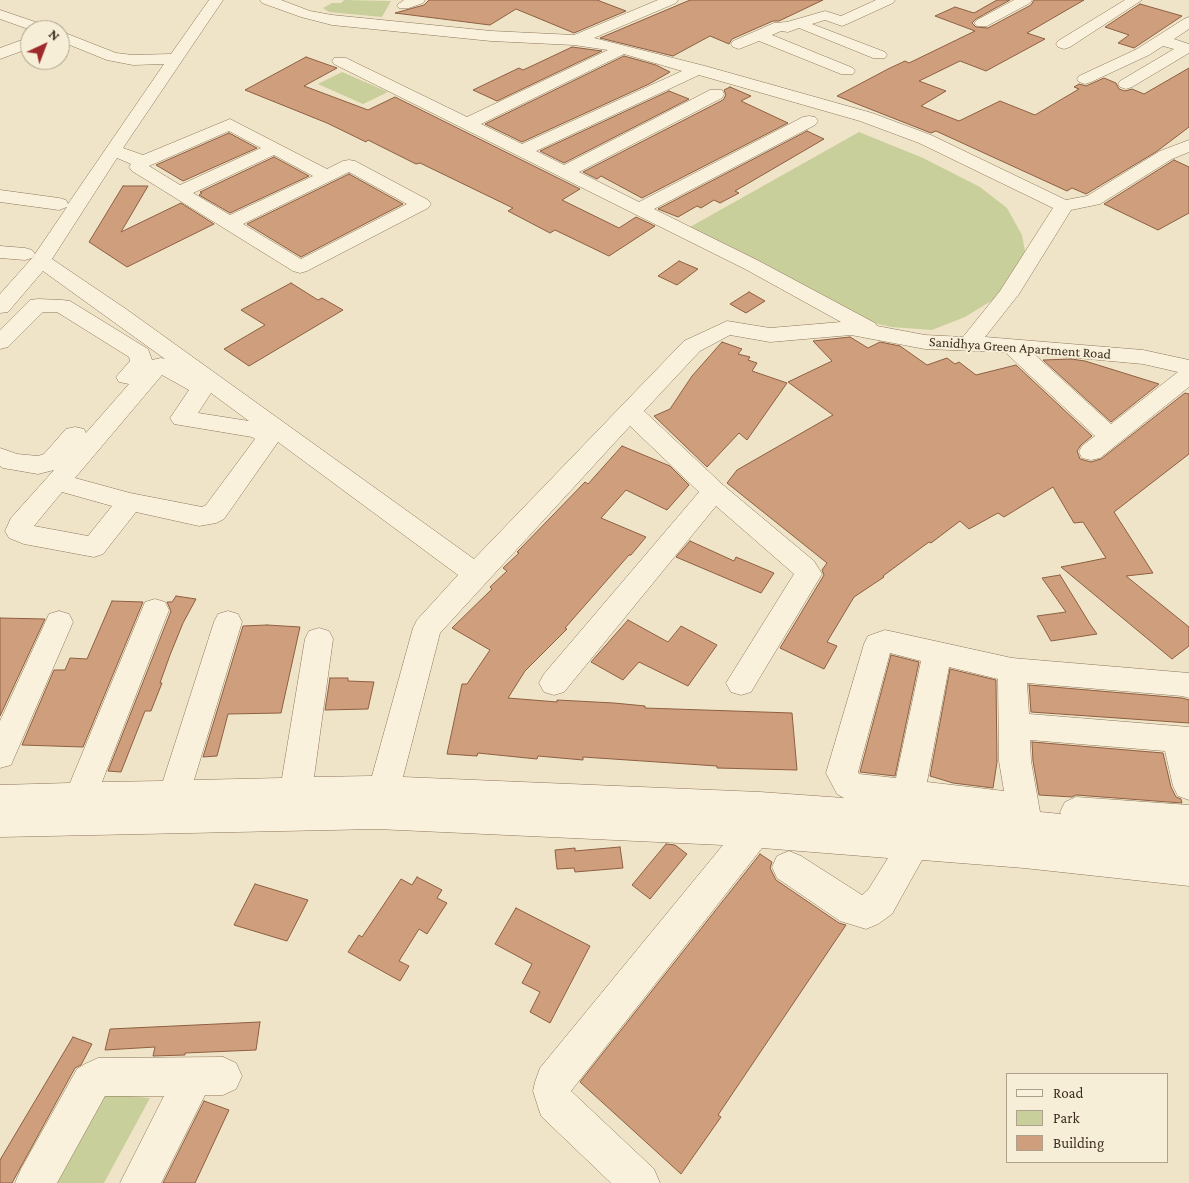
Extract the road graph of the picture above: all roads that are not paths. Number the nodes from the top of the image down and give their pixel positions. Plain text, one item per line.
1 (197, 0) edge
2 (216, 0) edge
3 (266, 0) edge
4 (671, 0) edge
5 (888, 0) edge
6 (996, 0) edge
7 (1025, 0) edge
8 (1135, 0) edge
9 (0, 14) edge
10 (20, 21) edge
11 (1189, 22) edge
12 (800, 24) junction
13 (759, 35) junction
14 (70, 40) edge
15 (574, 40) junction
16 (1162, 40) junction
17 (1064, 44) dead end
18 (20, 46) edge
19 (623, 49) junction
20 (756, 52) dead end
21 (880, 52) dead end
22 (0, 54) edge
23 (156, 59) junction
24 (176, 59) junction
25 (863, 59) dead end
26 (340, 61) dead end
27 (699, 70) junction
28 (847, 71) dead end
29 (1085, 79) dead end
30 (1126, 84) dead end
31 (716, 94) dead end
32 (810, 122) dead end
33 (468, 124) junction
34 (1189, 145) edge
35 (275, 148) junction
36 (113, 150) junction
37 (522, 151) junction
38 (143, 162) junction
39 (565, 172) junction
40 (327, 176) junction
41 (179, 192) junction
42 (0, 196) edge
43 (59, 204) junction
44 (1064, 206) junction
45 (639, 209) junction
46 (229, 223) junction
47 (0, 252) edge
48 (33, 258) junction
49 (0, 286) edge
50 (0, 307) edge
51 (118, 314) junction
52 (98, 328) junction
53 (862, 330) junction
54 (0, 342) edge
55 (969, 343) junction
56 (1011, 345) junction
57 (1189, 367) edge
58 (1189, 375) edge
59 (207, 385) junction
60 (630, 412) junction
61 (237, 416) junction
62 (1111, 437) junction
63 (1092, 452) dead end
64 (0, 456) edge
65 (57, 482) junction
66 (714, 491) junction
67 (130, 502) junction
68 (476, 574) junction
69 (155, 610) dead end
70 (59, 622) dead end
71 (228, 622) dead end
72 (319, 639) dead end
73 (936, 652) junction
74 (1012, 670) junction
75 (554, 682) dead end
76 (741, 682) dead end
77 (1189, 686) edge
78 (1014, 726) junction
79 (1184, 740) edge
80 (0, 756) edge
81 (1189, 786) edge
82 (296, 792) junction
83 (909, 794) junction
84 (174, 795) junction
85 (80, 797) junction
86 (0, 799) edge
87 (380, 802) junction
88 (1025, 817) junction
89 (1189, 820) edge
90 (0, 822) edge
91 (754, 832) junction
92 (1189, 842) edge
93 (914, 844) junction
94 (789, 867) dead end
95 (1189, 870) edge
96 (35, 1183) edge
97 (140, 1183) edge
98 (640, 1183) edge

1 - 23 street
2 - 24 street
3 - 15 street
4 - 15 street
5 - 12 street
6 - 7 street
8 - 17 street
9 - 10 street
11 - 16 street
12 - 13 street
12 - 21 street
12 - 25 street
13 - 20 street
13 - 28 street
14 - 23 street
15 - 19 street
16 - 29 street
16 - 30 street
18 - 22 street
19 - 27 street
19 - 33 street
23 - 24 street
23 - 43 street
24 - 36 street
26 - 33 street
27 - 37 street
27 - 44 street
31 - 39 street
32 - 45 street
33 - 37 street
34 - 44 street
35 - 38 street
35 - 40 street
35 - 41 street
36 - 38 street
36 - 48 street
37 - 39 street
38 - 41 street
39 - 45 street
40 - 46 street
40 - 46 street
41 - 46 street
42 - 43 street
43 - 48 street
44 - 55 street
45 - 53 street
47 - 48 street
48 - 49 street
48 - 50 street
48 - 51 street
51 - 52 street
51 - 59 street
52 - 54 street
52 - 64 street
53 - 55 street, Sanidhya Green Apartment Road
53 - 60 street
55 - 56 street, Sanidhya Green Apartment Road
56 - 57 street, Sanidhya Green Apartment Road
56 - 62 street
58 - 62 street
59 - 61 street
59 - 61 street
59 - 65 street
60 - 66 street
60 - 68 street
61 - 67 street
61 - 68 street
62 - 63 street
65 - 67 street
65 - 67 street
66 - 75 street
66 - 76 street
68 - 87 street
69 - 85 street
70 - 80 street
71 - 84 street
72 - 82 street
73 - 74 street
73 - 83 street
73 - 83 street
74 - 77 street
74 - 78 street
78 - 79 street
78 - 88 street
79 - 81 street
82 - 84 street
82 - 87 street
83 - 88 street
84 - 85 street
85 - 86 street
87 - 88 street
87 - 90 street
87 - 91 street
88 - 89 street
88 - 92 street
91 - 93 street
91 - 98 street
93 - 94 street
93 - 95 street
96 - 97 street

